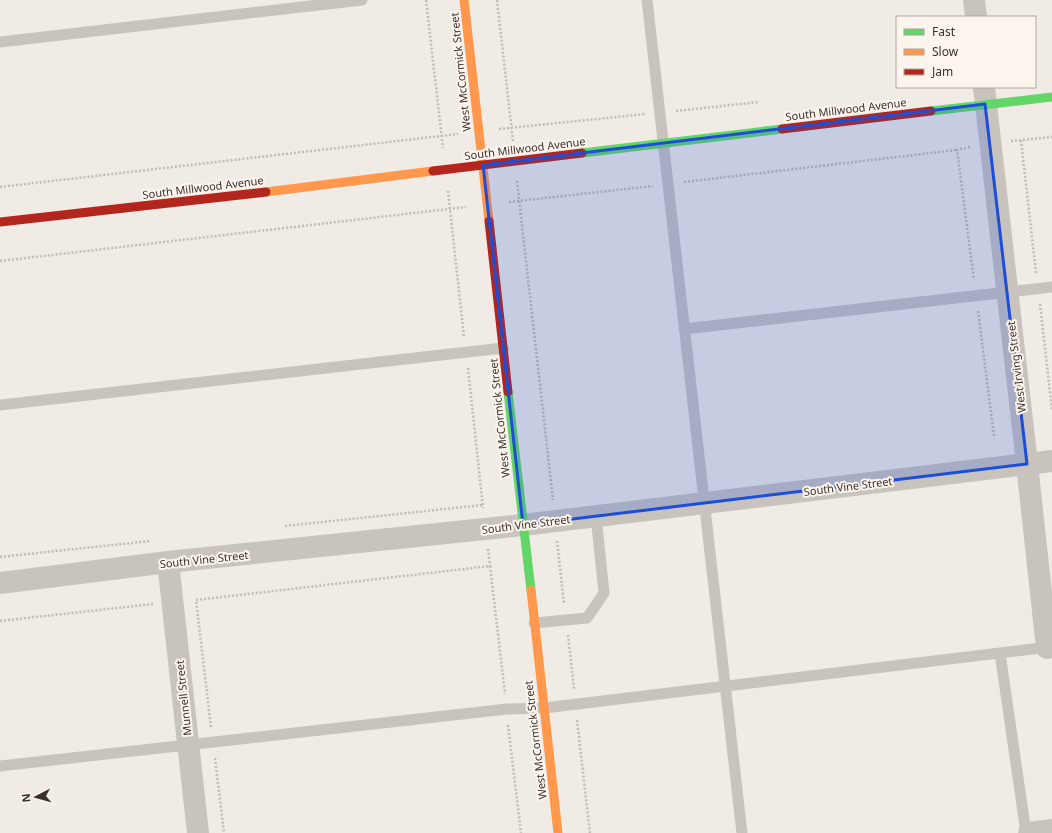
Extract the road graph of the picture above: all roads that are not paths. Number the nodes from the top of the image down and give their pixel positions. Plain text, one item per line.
1 (362, 0) edge
2 (464, 0) edge
3 (647, 0) edge
4 (974, 0) edge
5 (976, 16) edge
6 (0, 42) edge
7 (985, 96) edge
8 (1052, 97) edge
9 (663, 143) junction
10 (483, 165) junction
11 (0, 222) edge
12 (1052, 287) edge
13 (1007, 292) junction
14 (684, 329) junction
15 (503, 348) junction
16 (0, 405) edge
17 (1052, 461) edge
18 (1027, 464) junction
19 (704, 503) junction
20 (596, 516) junction
21 (523, 525) junction
22 (168, 562) junction
23 (0, 583) edge
24 (534, 623) junction
25 (1050, 647) edge
26 (1000, 653) junction
27 (725, 686) junction
28 (544, 708) junction
29 (188, 745) junction
30 (0, 766) edge
31 (1052, 830) edge
32 (198, 833) edge
33 (558, 833) edge
34 (742, 833) edge
35 (1027, 833) edge

1 - 6 lane
2 - 10 street, West McCormick Street
3 - 9 lane
4 - 5 street
7 - 8 street, South Millwood Avenue
7 - 9 street, South Millwood Avenue
7 - 13 street, West Irving Street
9 - 10 street, South Millwood Avenue
9 - 14 lane
10 - 11 street, South Millwood Avenue
10 - 15 street, West McCormick Street
12 - 13 lane
13 - 14 lane
13 - 18 street, West Irving Street
14 - 19 lane
15 - 16 lane
15 - 21 street, West McCormick Street
17 - 18 street, South Vine Street
18 - 19 street, South Vine Street
18 - 25 street, West Irving Street
19 - 20 street, South Vine Street
19 - 27 lane
20 - 21 street, South Vine Street
20 - 24 lane
21 - 22 street, South Vine Street
21 - 24 street, West McCormick Street
22 - 23 street, South Vine Street
22 - 29 street, Munnell Street
24 - 28 street, West McCormick Street
25 - 26 lane
26 - 27 lane
26 - 35 lane
27 - 28 lane
27 - 34 lane
28 - 29 lane
28 - 33 street, West McCormick Street
29 - 30 lane
29 - 32 street, Munnell Street
31 - 35 street

